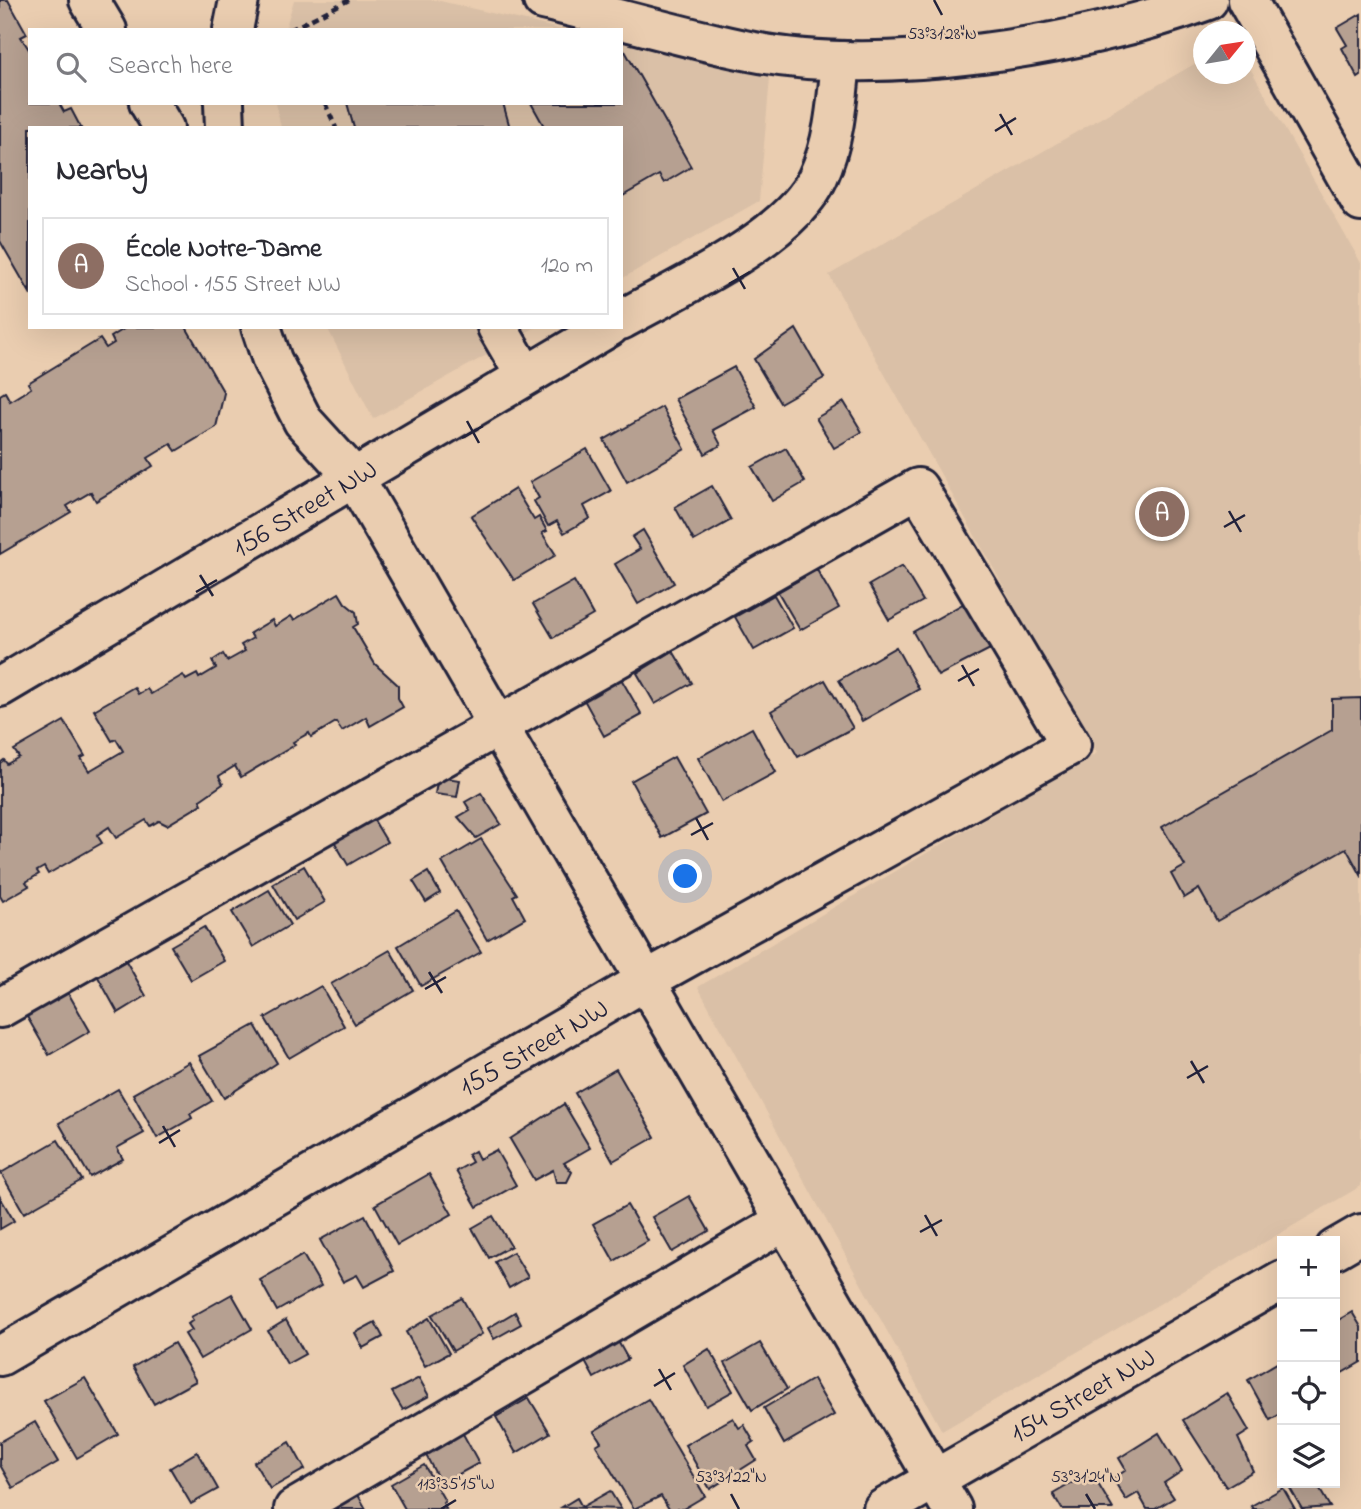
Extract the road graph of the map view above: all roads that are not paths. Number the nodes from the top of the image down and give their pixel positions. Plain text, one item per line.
1 (89, 0) edge
2 (239, 0) edge
3 (543, 0) edge
4 (1208, 0) edge
5 (1247, 0) edge
6 (106, 28) edge
7 (233, 28) edge
8 (841, 61) junction
9 (150, 105) edge
10 (224, 105) edge
11 (163, 126) edge
12 (225, 126) edge
13 (1361, 202) edge
14 (623, 319) edge
15 (262, 329) edge
16 (498, 329) edge
17 (606, 329) edge
18 (525, 375) junction
19 (354, 477) junction
20 (0, 687) edge
21 (497, 724) junction
22 (645, 981) junction
23 (0, 1008) edge
24 (785, 1221) junction
25 (1361, 1234) edge
26 (1340, 1247) edge
27 (1277, 1282) edge
28 (0, 1356) edge
29 (943, 1494) edge
30 (294, 1509) edge
31 (883, 1509) edge

1 - 6 street
2 - 7 street
3 - 8 street
4 - 8 street
5 - 13 street
8 - 14 street
9 - 11 street
10 - 12 street
15 - 19 street
16 - 18 street
17 - 18 street, 156 Street NW
18 - 19 street, 156 Street NW
19 - 20 street, 156 Street NW
19 - 21 street
21 - 22 street
21 - 22 street, 155 Street NW
21 - 23 street
22 - 24 street
22 - 28 street, 155 Street NW
24 - 29 street
24 - 30 street
25 - 26 street
27 - 29 street, 154 Street NW
29 - 31 street, 154 Street NW

